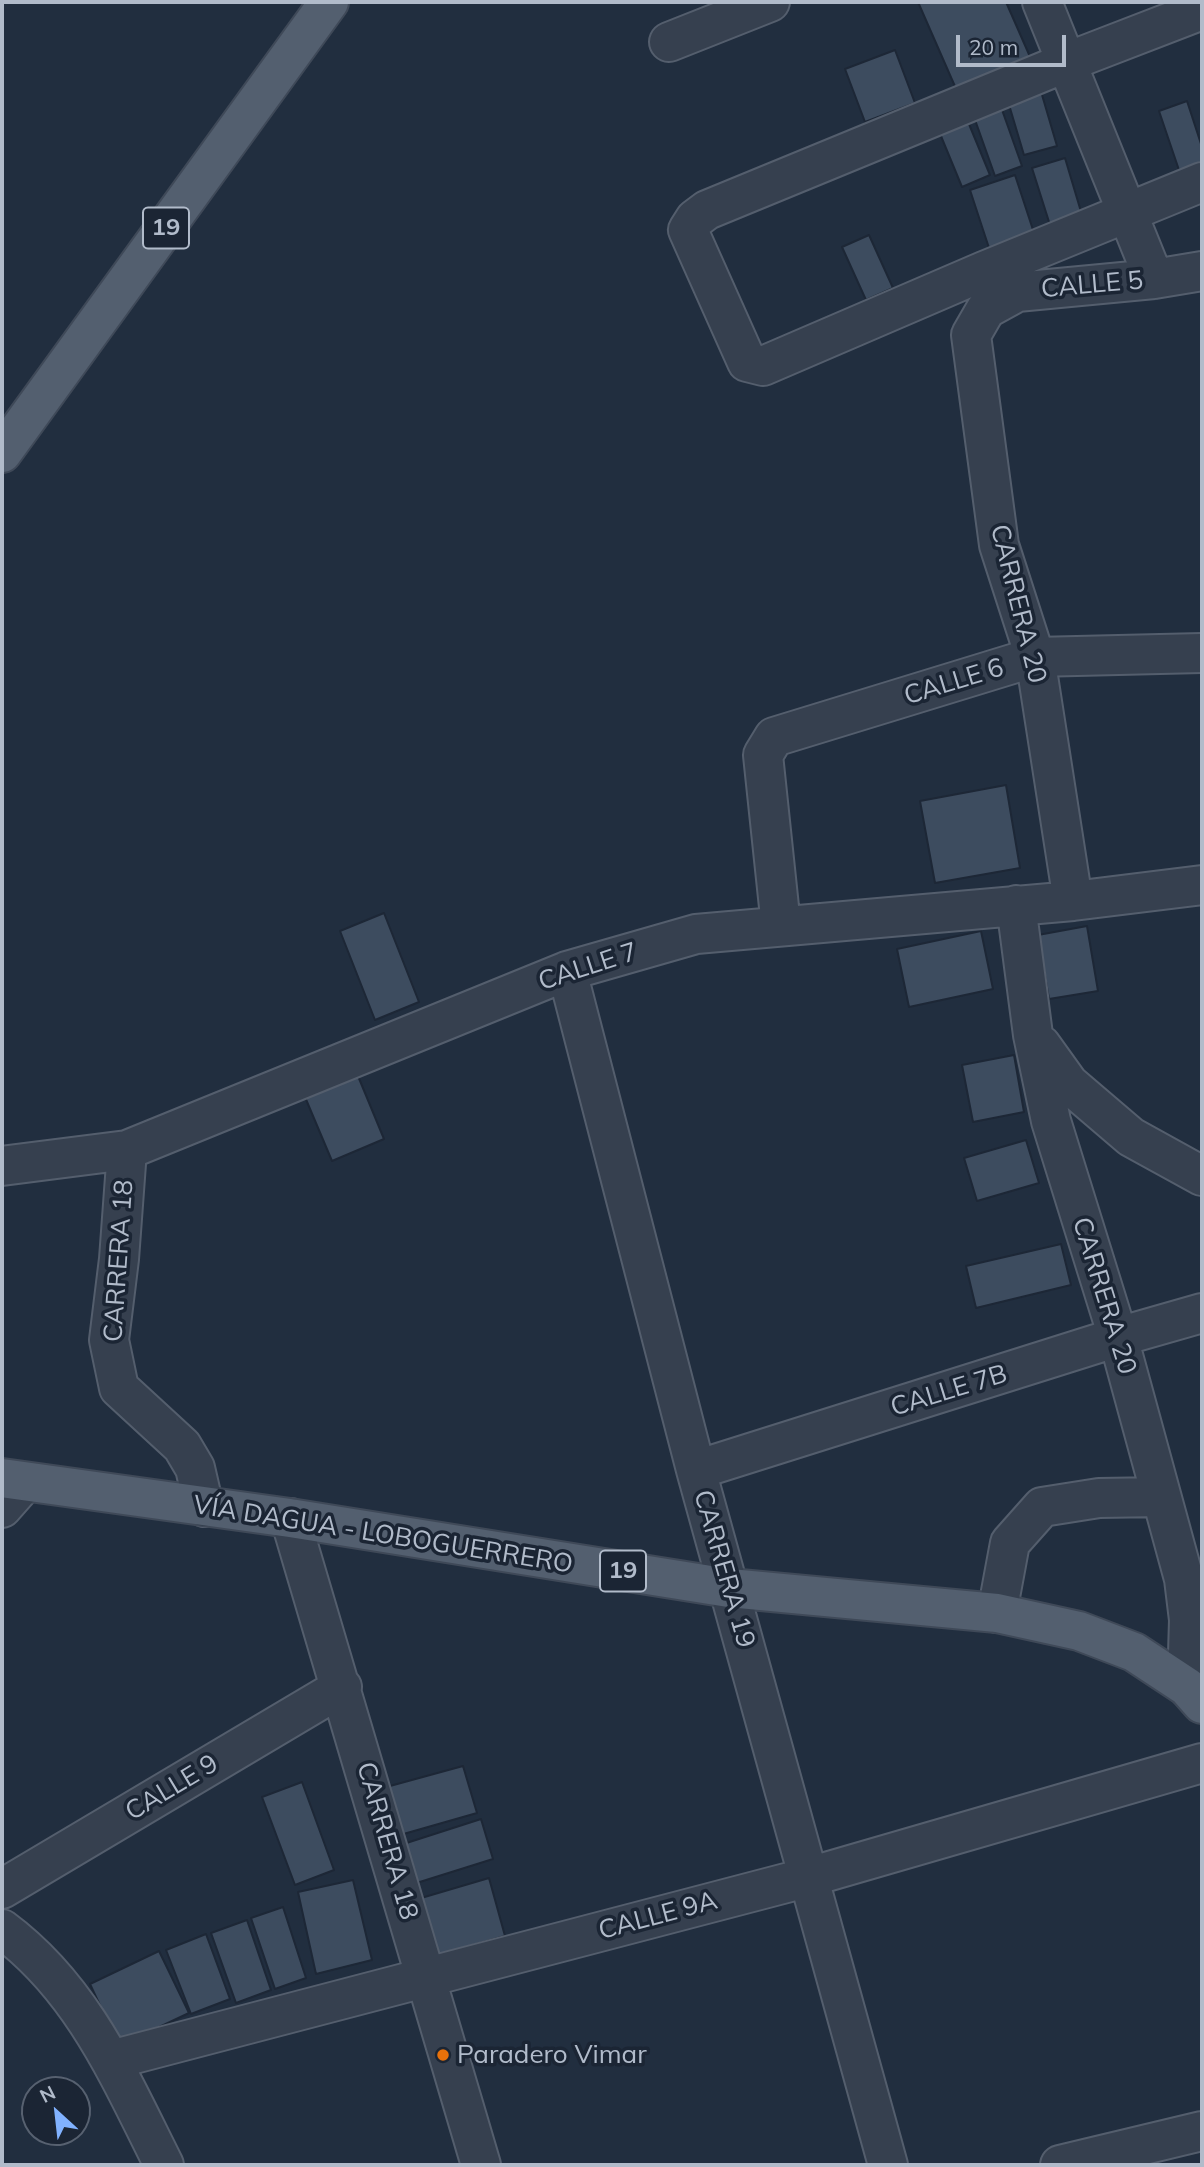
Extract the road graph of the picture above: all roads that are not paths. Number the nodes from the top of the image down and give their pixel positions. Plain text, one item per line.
1 (329, 2) edge
2 (770, 2) edge
3 (1042, 2) edge
4 (1202, 10) edge
5 (670, 42) dead end
6 (1067, 62) junction
7 (1202, 182) edge
8 (1128, 212) junction
9 (1202, 271) edge
10 (1154, 279) junction
11 (986, 309) joint
12 (2, 453) edge
13 (1202, 653) edge
14 (1035, 657) junction
15 (1202, 885) edge
16 (1073, 901) junction
17 (1016, 905) junction
18 (780, 926) junction
19 (567, 971) junction
20 (1033, 1035) junction
21 (127, 1150) junction
22 (2, 1166) edge
23 (1202, 1177) edge
24 (1202, 1313) edge
25 (1118, 1337) junction
26 (696, 1470) junction
27 (9, 1490) edge
28 (1161, 1497) junction
29 (204, 1507) junction
30 (290, 1518) junction
31 (729, 1588) junction
32 (997, 1613) junction
33 (342, 1687) junction
34 (1195, 1695) edge
35 (1202, 1763) edge
36 (809, 1877) junction
37 (2, 1889) edge
38 (2, 1929) edge
39 (427, 1976) junction
40 (111, 2060) junction
41 (1202, 2131) edge
42 (164, 2165) edge
43 (481, 2165) edge
44 (888, 2165) edge
45 (1060, 2165) edge

1 - 12 main road, 19
2 - 5 street
3 - 6 street
4 - 6 street
6 - 8 street
6 - 8 street
7 - 8 street
8 - 10 street
9 - 10 street, CALLE 5
10 - 11 street, CALLE 5
11 - 14 street, CARRERA 20
13 - 14 street, CALLE 6
14 - 16 street, CARRERA 20
14 - 18 street, CALLE 6
15 - 16 street, CALLE 7
16 - 17 street, CALLE 7
17 - 18 street, CALLE 7
17 - 20 street, CARRERA 20
18 - 19 street, CALLE 7
19 - 21 street, CALLE 7
19 - 26 street, CARRERA 19
20 - 23 street
20 - 25 street, CARRERA 20
21 - 22 street, CALLE 7
21 - 29 street, CARRERA 18
24 - 25 street, CALLE 7B
25 - 26 street, CALLE 7B
25 - 28 street, CARRERA 20
26 - 31 street, CARRERA 19
27 - 29 main road, VÍA DAGUA - LOBOGUERRERO / 19
28 - 32 street
28 - 34 street, CARRERA 20
29 - 30 main road, VÍA DAGUA - LOBOGUERRERO / 19
30 - 31 main road, VÍA DAGUA - LOBOGUERRERO / 19
30 - 33 street, CARRERA 18
31 - 32 main road, VÍA DAGUA - LOBOGUERRERO / 19
31 - 36 street, CARRERA 19
32 - 34 main road, VÍA DAGUA - LOBOGUERRERO / 19
33 - 37 street, CALLE 9
33 - 39 street, CARRERA 18
35 - 36 street, CALLE 9A
36 - 39 street, CALLE 9A
36 - 44 street, CARRERA 19
38 - 40 street
39 - 40 street, CALLE 9A
39 - 43 street, CARRERA 18
40 - 42 street
41 - 45 street

